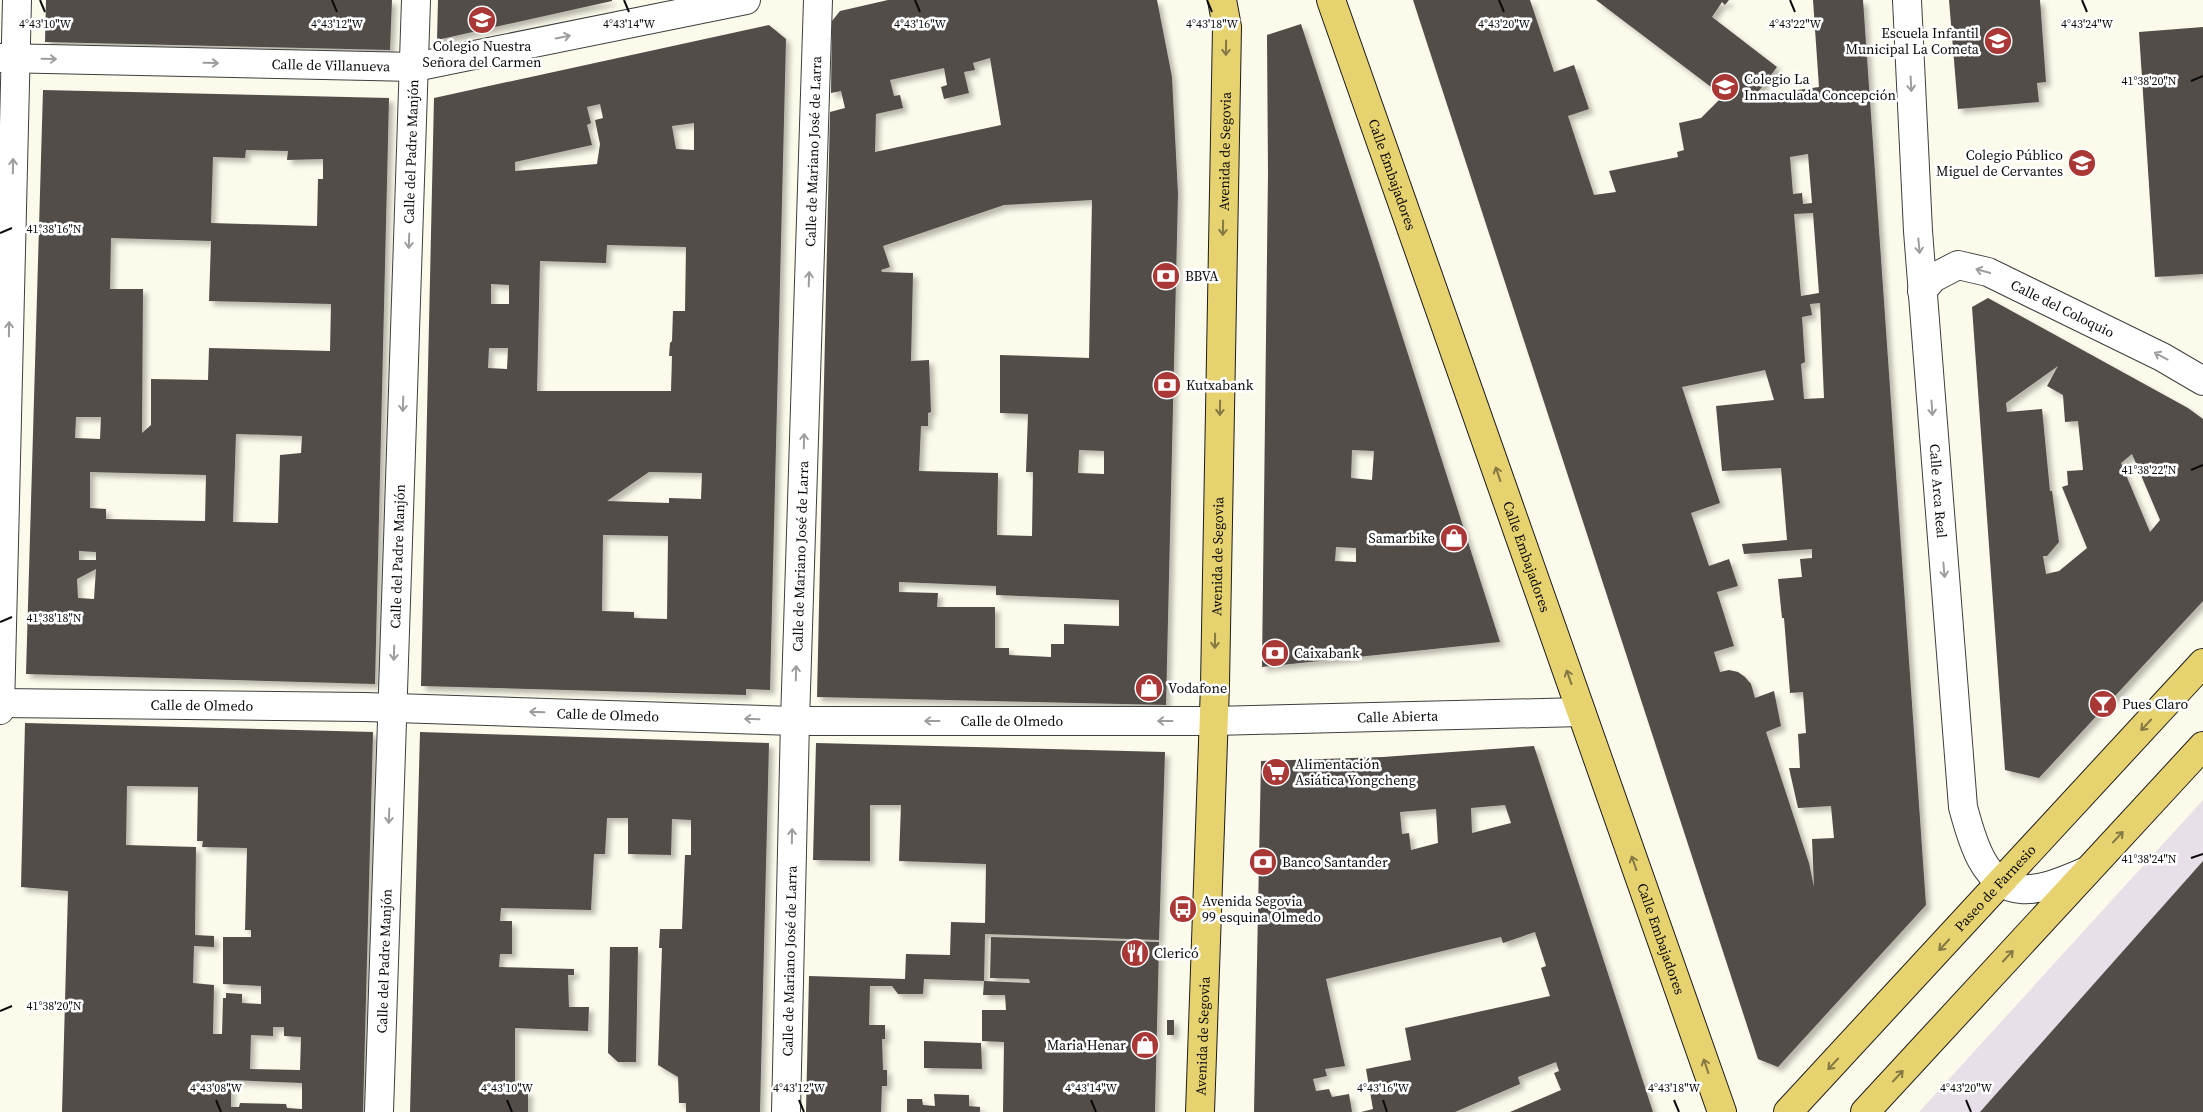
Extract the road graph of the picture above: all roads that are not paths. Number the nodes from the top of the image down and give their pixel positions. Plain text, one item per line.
1 (17, 0) edge
2 (416, 0) edge
3 (746, 0) edge
4 (818, 0) edge
5 (1331, 0) edge
6 (1907, 0) edge
7 (1227, 3) edge
8 (8, 58) edge
9 (415, 67) junction
10 (1922, 291) junction
11 (2203, 381) edge
12 (2203, 663) edge
13 (0, 703) edge
14 (392, 708) junction
15 (0, 710) edge
16 (1581, 712) junction
17 (795, 720) junction
18 (1214, 721) junction
19 (2203, 746) edge
20 (2087, 871) junction
21 (2001, 883) junction
22 (379, 1112) edge
23 (786, 1112) edge
24 (1200, 1112) edge
25 (1722, 1112) edge
26 (1788, 1112) edge
27 (1865, 1112) edge

1 - 8 street
2 - 9 street, Calle del Padre Manjón
9 -> 3 street, Calle de Villanueva
17 -> 4 street, Calle de Mariano José de Larra
16 -> 5 main road, Calle Embajadores
6 -> 10 street, Calle Arca Real
7 -> 18 main road, Avenida de Segovia
8 -> 9 street, Calle de Villanueva
13 -> 8 street
9 -> 14 street, Calle del Padre Manjón
11 -> 10 street, Calle del Coloquio
10 -> 21 street, Calle Arca Real
12 -> 21 main road, Paseo de Farnesio
13 - 14 street, Calle de Olmedo
13 - 15 street
17 -> 14 street, Calle de Olmedo
14 -> 22 street, Calle del Padre Manjón
16 - 18 street, Calle Abierta
25 -> 16 main road, Calle Embajadores
18 -> 17 street, Calle de Olmedo
23 -> 17 street, Calle de Mariano José de Larra
18 - 24 main road, Avenida de Segovia
20 -> 19 main road
20 - 21 street
27 -> 20 main road
21 -> 26 main road, Paseo de Farnesio

